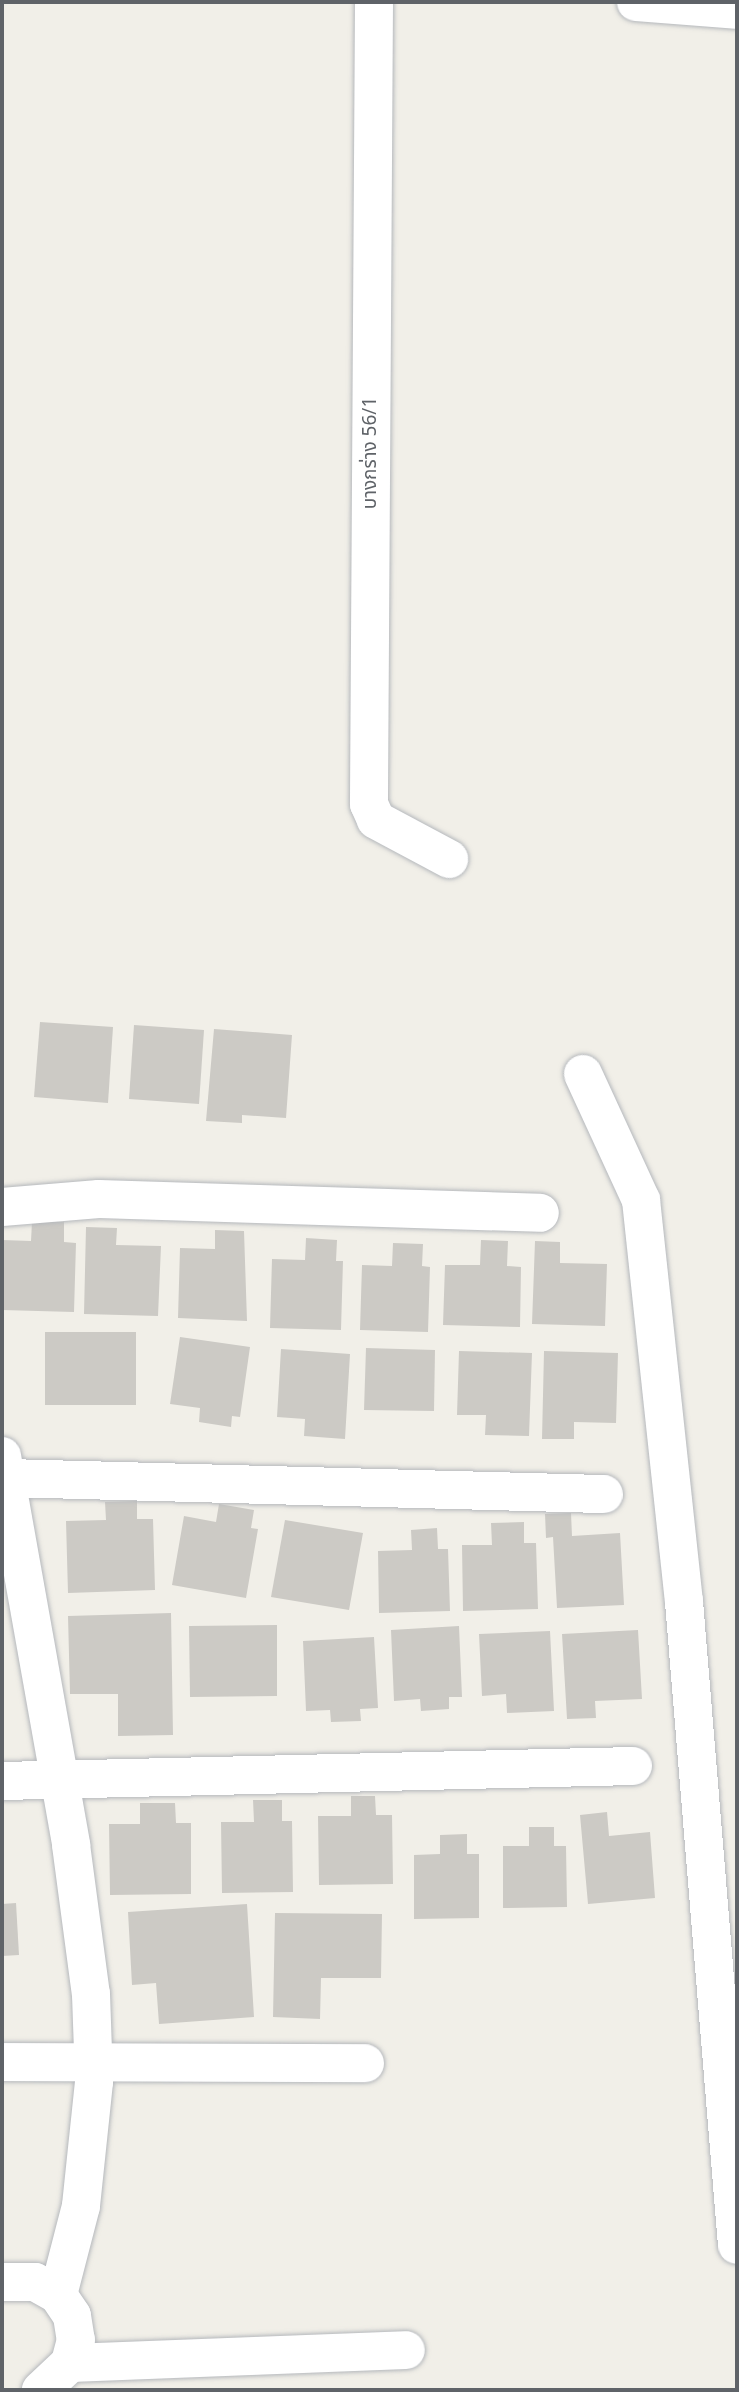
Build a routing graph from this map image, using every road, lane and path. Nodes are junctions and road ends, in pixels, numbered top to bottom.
1 (373, 2) edge
2 (636, 2) edge
3 (699, 4) edge
4 (737, 10) edge
5 (449, 859) dead end
6 (583, 1074) dead end
7 (2, 1207) edge
8 (540, 1213) dead end
9 (5, 1485) edge
10 (604, 1494) dead end
11 (633, 1766) dead end
12 (60, 1780) junction
13 (2, 1781) edge
14 (93, 2059) junction
15 (2, 2062) edge
16 (365, 2063) dead end
17 (737, 2245) edge
18 (2, 2281) edge
19 (58, 2295) junction
20 (406, 2350) dead end
21 (70, 2363) junction
22 (41, 2390) edge

1 - 5 street, บางกร่าง 56/1
2 - 3 street
3 - 4 street
6 - 17 street
7 - 8 street
9 - 10 street
9 - 12 street
11 - 12 street
12 - 13 street
12 - 14 street
14 - 15 street
14 - 16 street
14 - 19 street
18 - 19 street
19 - 21 street
20 - 21 street
21 - 22 street

